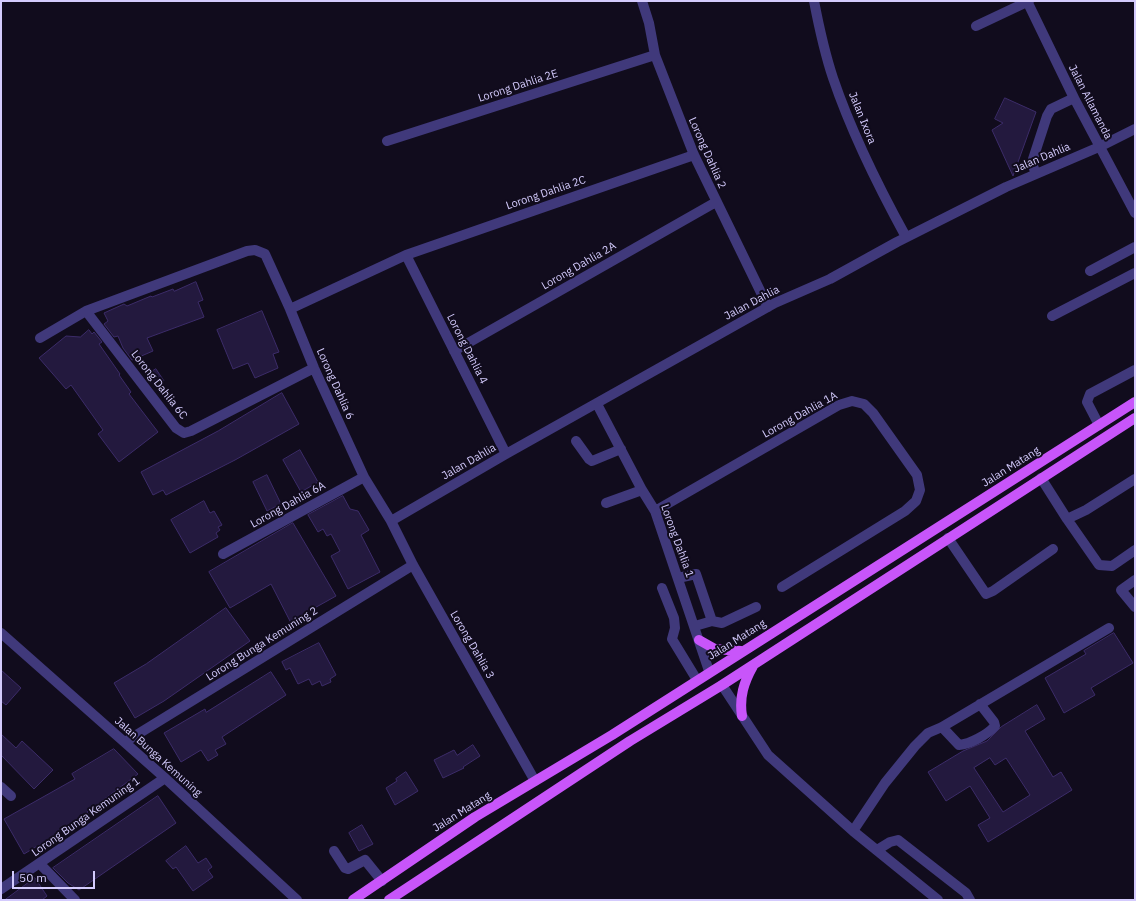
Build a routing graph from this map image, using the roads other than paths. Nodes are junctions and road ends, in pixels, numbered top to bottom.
1 (642, 1) edge
2 (814, 1) edge
3 (1028, 1) edge
4 (976, 26) dead end
5 (655, 55) junction
6 (1074, 98) junction
7 (1135, 129) edge
8 (387, 140) dead end
9 (1099, 147) junction
10 (694, 155) junction
11 (1036, 174) junction
12 (716, 202) junction
13 (1135, 213) edge
14 (906, 237) junction
15 (1135, 247) edge
16 (406, 255) junction
17 (1090, 271) dead end
18 (1135, 273) edge
19 (768, 307) junction
20 (290, 309) junction
21 (86, 311) junction
22 (1052, 316) dead end
23 (40, 338) dead end
24 (454, 351) junction
25 (314, 368) junction
26 (1135, 370) edge
27 (1135, 402) edge
28 (597, 404) junction
29 (1135, 418) edge
30 (1099, 425) junction
31 (576, 441) dead end
32 (621, 449) junction
33 (506, 454) junction
34 (364, 477) junction
35 (1041, 478) junction
36 (1135, 479) edge
37 (642, 490) junction
38 (606, 503) dead end
39 (655, 511) junction
40 (1067, 519) junction
41 (391, 521) junction
42 (948, 538) junction
43 (1054, 549) dead end
44 (1135, 550) edge
45 (223, 554) dead end
46 (412, 565) junction
47 (678, 578) junction
48 (1135, 580) edge
49 (782, 587) dead end
50 (662, 588) dead end
51 (756, 607) dead end
52 (1135, 607) edge
53 (712, 621) junction
54 (695, 626) junction
55 (1109, 628) dead end
56 (1, 633) edge
57 (699, 640) junction
58 (742, 652) junction
59 (754, 664) junction
60 (709, 671) junction
61 (697, 680) junction
62 (722, 685) junction
63 (685, 688) junction
64 (980, 704) junction
65 (742, 716) junction
66 (942, 727) junction
67 (125, 742) junction
68 (165, 778) junction
69 (535, 781) junction
70 (1, 787) edge
71 (11, 796) dead end
72 (853, 831) junction
73 (877, 850) junction
74 (334, 851) dead end
75 (40, 864) junction
76 (382, 881) junction
77 (1, 889) edge
78 (75, 900) edge
79 (297, 900) edge
80 (353, 900) edge
81 (389, 900) edge
82 (938, 900) edge
83 (970, 900) edge

1 - 5 street, Lorong Dahlia 2
2 - 14 street, Jalan Ixora
3 - 4 street
3 - 6 street, Jalan Allamanda
5 - 8 street, Lorong Dahlia 2E
5 - 10 street, Lorong Dahlia 2
6 - 9 street, Jalan Allamanda
6 - 11 street
7 - 9 street, Jalan Dahlia
9 - 11 street, Jalan Dahlia
9 - 13 street, Jalan Allamanda
10 - 12 street, Lorong Dahlia 2
10 - 16 street, Lorong Dahlia 2C
11 - 14 street, Jalan Dahlia
12 - 19 street, Lorong Dahlia 2
12 - 24 street, Lorong Dahlia 2A
14 - 19 street, Jalan Dahlia
15 - 17 street
16 - 20 street, Lorong Dahlia 2C
16 - 24 street, Lorong Dahlia 4
18 - 22 street
19 - 28 street, Jalan Dahlia
20 - 21 street, Lorong Dahlia 6
20 - 25 street, Lorong Dahlia 6
21 - 23 street
21 - 25 street, Lorong Dahlia 6C
24 - 33 street, Lorong Dahlia 4
25 - 34 street, Lorong Dahlia 6
26 - 30 street
27 - 30 main road, Jalan Matang
28 - 32 street, Lorong Dahlia 1
28 - 33 street, Jalan Dahlia
29 - 35 main road
30 - 58 main road, Jalan Matang
31 - 32 street
32 - 37 street, Lorong Dahlia 1
33 - 41 street, Jalan Dahlia
34 - 41 street, Lorong Dahlia 6
34 - 45 street, Lorong Dahlia 6A
35 - 40 street
35 - 42 main road
36 - 40 street
37 - 38 street
37 - 39 street, Lorong Dahlia 1
39 - 47 street, Lorong Dahlia 1
39 - 49 street, Lorong Dahlia 1A
40 - 44 street
41 - 46 street, Lorong Dahlia 3
42 - 43 street
42 - 59 main road
46 - 67 street, Lorong Bunga Kemuning 2
46 - 69 street, Lorong Dahlia 3
47 - 53 street
47 - 54 street, Lorong Dahlia 1
48 - 52 street
50 - 61 street
51 - 53 street
53 - 54 street
54 - 57 street, Lorong Dahlia 1
55 - 64 street
56 - 67 street, Jalan Bunga Kemuning
57 - 58 main road
57 - 60 street, Lorong Dahlia 1
58 - 60 main road, Jalan Matang
59 - 62 main road
59 - 65 main road
60 - 61 main road, Jalan Matang
61 - 63 main road, Jalan Matang
62 - 63 main road
62 - 65 street
62 - 81 main road
63 - 69 main road, Jalan Matang
64 - 66 street
64 - 66 street
65 - 72 street
66 - 72 street
67 - 68 street, Jalan Bunga Kemuning
68 - 75 street, Lorong Bunga Kemuning 1
68 - 79 street, Jalan Bunga Kemuning
69 - 76 main road, Jalan Matang
70 - 71 street
72 - 73 street
73 - 82 street
73 - 83 street
74 - 76 street
75 - 77 street, Lorong Bunga Kemuning 1
75 - 78 street
76 - 80 main road, Jalan Matang

